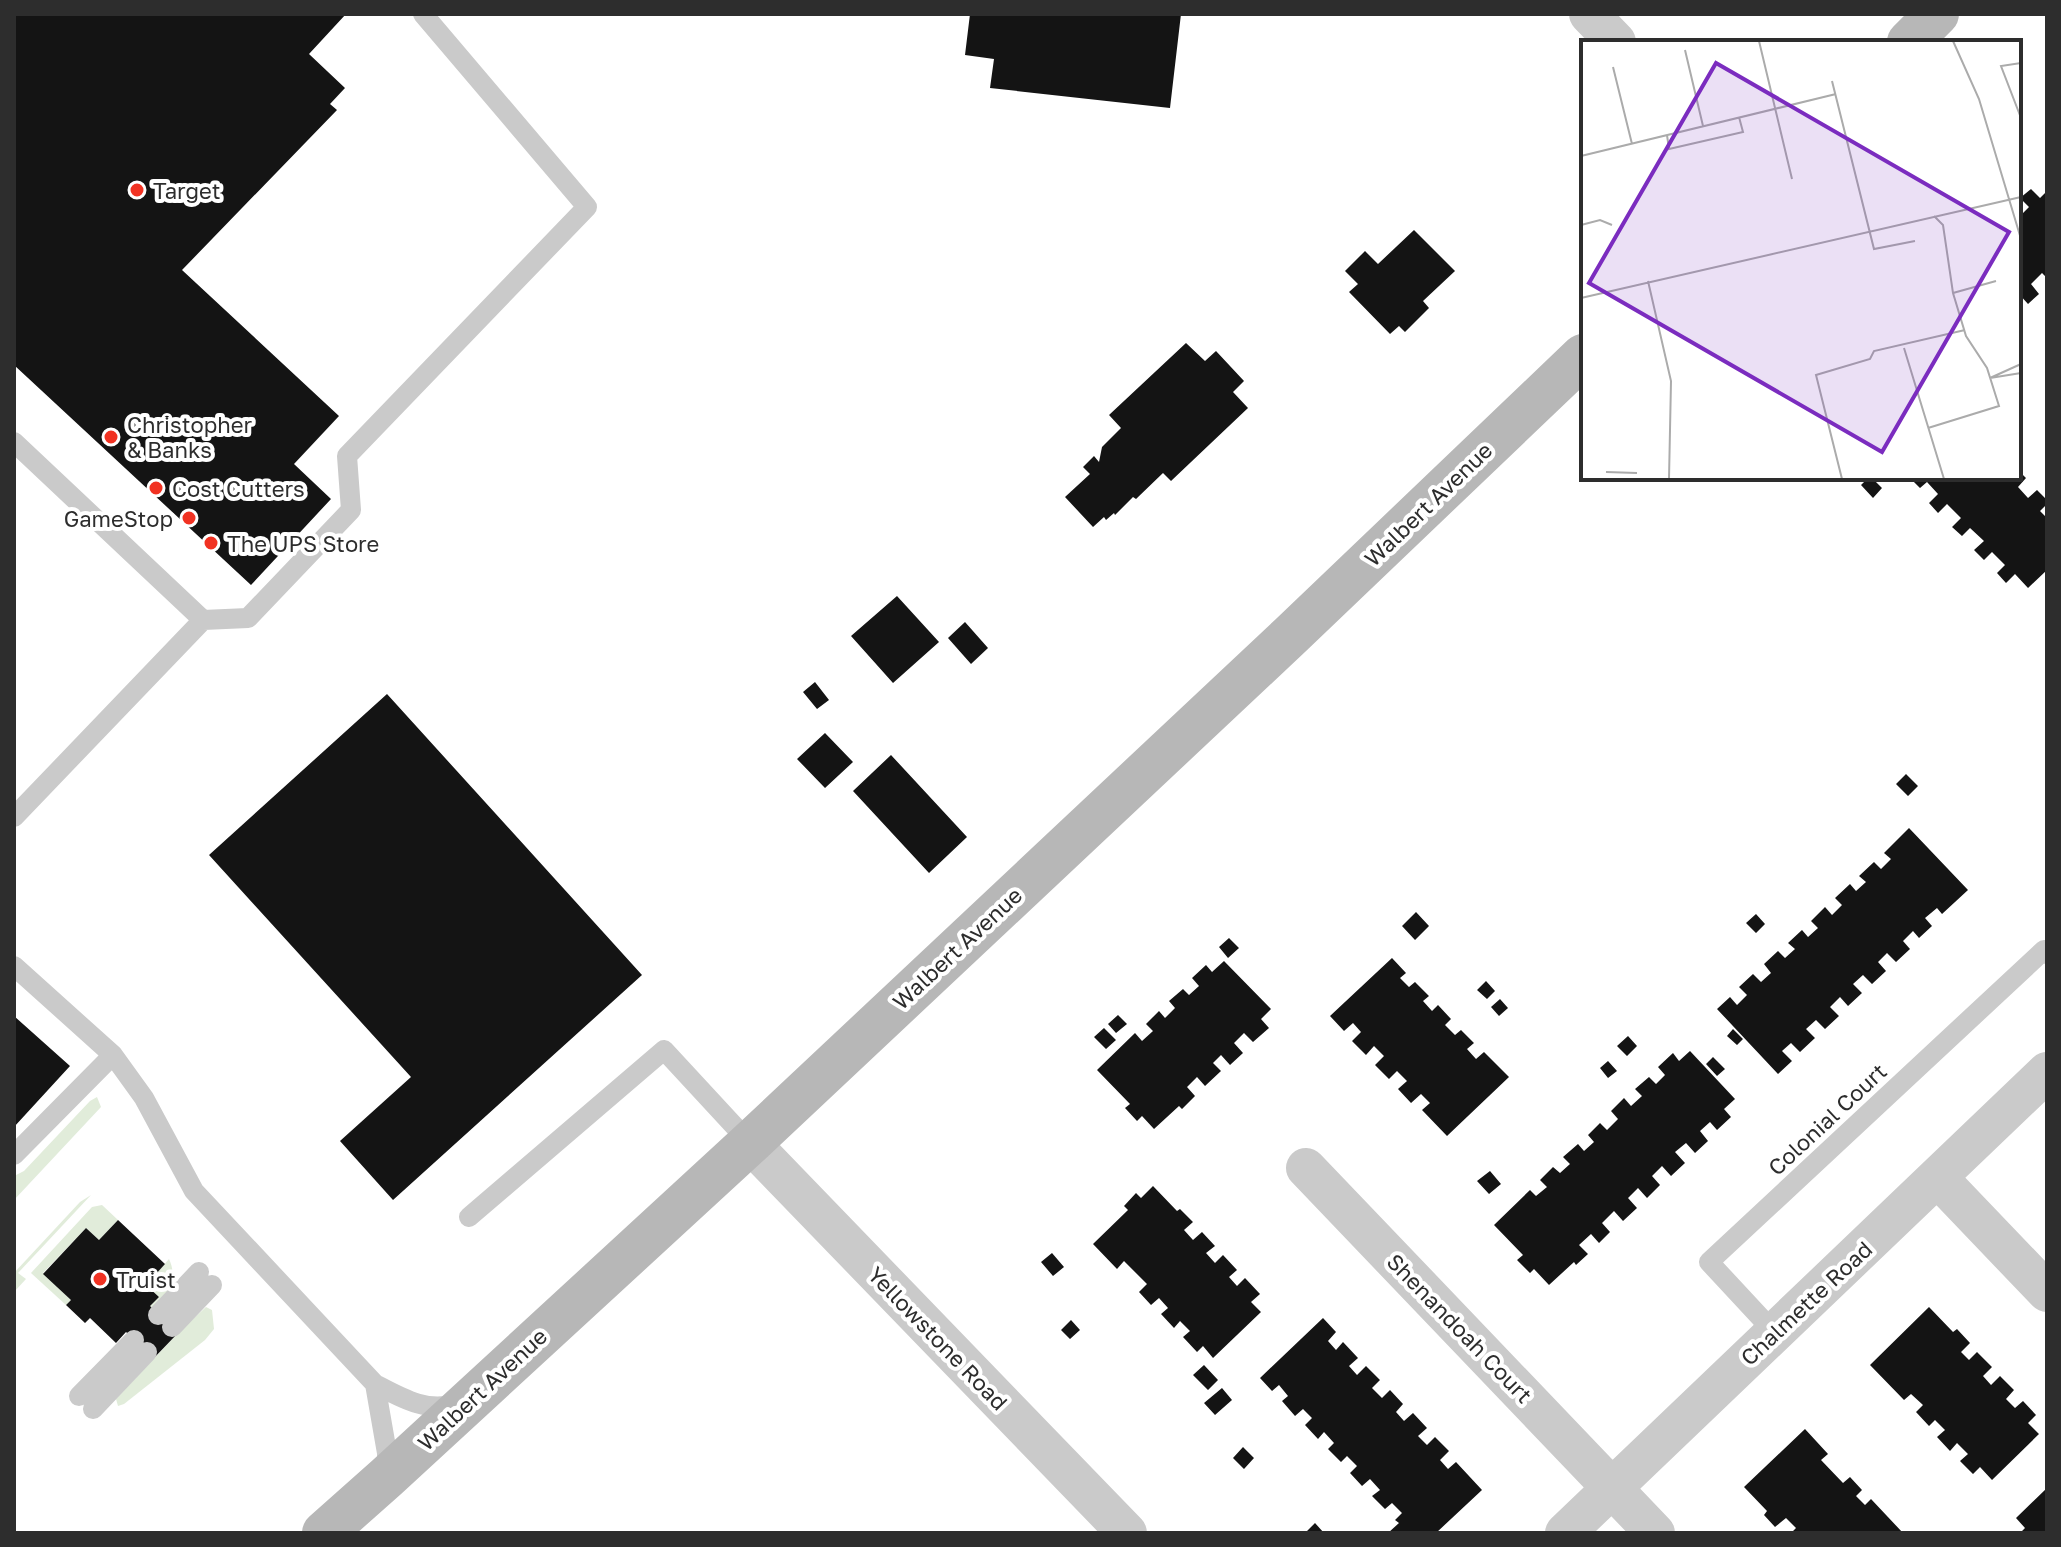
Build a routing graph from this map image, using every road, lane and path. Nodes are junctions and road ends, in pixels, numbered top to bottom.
1 (423, 14) edge
2 (1589, 14) edge
3 (1937, 14) edge
4 (1614, 40) edge
5 (1911, 40) edge
6 (1581, 358) edge
7 (14, 442) edge
8 (203, 620) junction
9 (14, 817) edge
10 (2047, 954) edge
11 (14, 966) edge
12 (113, 1055) junction
13 (2047, 1072) edge
14 (750, 1143) junction
15 (14, 1155) edge
16 (1306, 1168) dead end
17 (1938, 1178) junction
18 (469, 1217) dead end
19 (206, 1278) dead end
20 (2047, 1292) edge
21 (165, 1321) dead end
22 (1774, 1332) junction
23 (141, 1346) dead end
24 (375, 1384) junction
25 (474, 1397) junction
26 (86, 1403) dead end
27 (387, 1477) junction
28 (1613, 1488) junction
29 (324, 1533) edge
30 (1127, 1533) edge
31 (1565, 1533) edge
32 (1655, 1533) edge

1 - 8 lane
2 - 4 street
3 - 5 main road
6 - 14 main road, Walbert Avenue
7 - 8 lane
8 - 9 lane
10 - 22 lane, Colonial Court
11 - 12 lane
12 - 15 lane
12 - 24 lane
13 - 17 street, Chalmette Road
14 - 18 lane
14 - 25 main road, Walbert Avenue
14 - 30 street, Yellowstone Road
16 - 28 street, Shenandoah Court
17 - 20 street
17 - 22 street, Chalmette Road
19 - 21 lane
22 - 28 street, Chalmette Road
23 - 26 lane
24 - 25 lane
24 - 27 lane
25 - 27 main road, Walbert Avenue
27 - 29 main road, Walbert Avenue
28 - 31 street, Chalmette Road
28 - 32 street, Shenandoah Court

